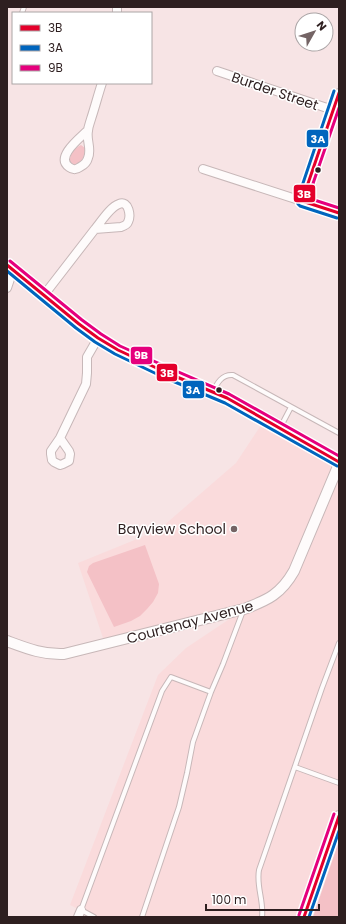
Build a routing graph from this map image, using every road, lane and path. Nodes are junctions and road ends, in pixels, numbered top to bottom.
1 (217, 71) dead end
2 (102, 84) edge
3 (339, 93) edge
4 (333, 110) junction
5 (88, 131) dead end
6 (203, 169) dead end
7 (302, 201) junction
8 (339, 213) edge
9 (95, 229) dead end
10 (10, 267) edge
11 (7, 288) edge
12 (44, 295) junction
13 (98, 338) junction
14 (213, 392) junction
15 (292, 407) junction
16 (280, 428) junction
17 (339, 433) edge
18 (60, 438) dead end
19 (339, 463) edge
20 (244, 609) junction
21 (7, 641) edge
22 (339, 643) edge
23 (211, 692) junction
24 (294, 768) junction
25 (339, 783) edge
26 (339, 816) edge
27 (80, 913) edge
28 (94, 917) edge
29 (142, 917) edge
30 (262, 917) edge
31 (304, 917) edge

1 - 4 street, Burder Street
2 - 5 street
3 - 4 street
4 - 7 street
6 - 7 street
7 - 8 street
9 - 12 street
10 - 11 street
10 - 12 main road
12 - 13 main road
13 - 14 main road
13 - 18 street
14 - 15 lane
14 - 16 main road
15 - 16 lane
15 - 17 lane
16 - 19 main road
19 - 20 street, Courtenay Avenue
20 - 21 street, Courtenay Avenue
20 - 23 lane
22 - 24 lane
23 - 27 lane
23 - 29 lane
24 - 25 lane
24 - 30 lane
26 - 31 street
27 - 28 lane

